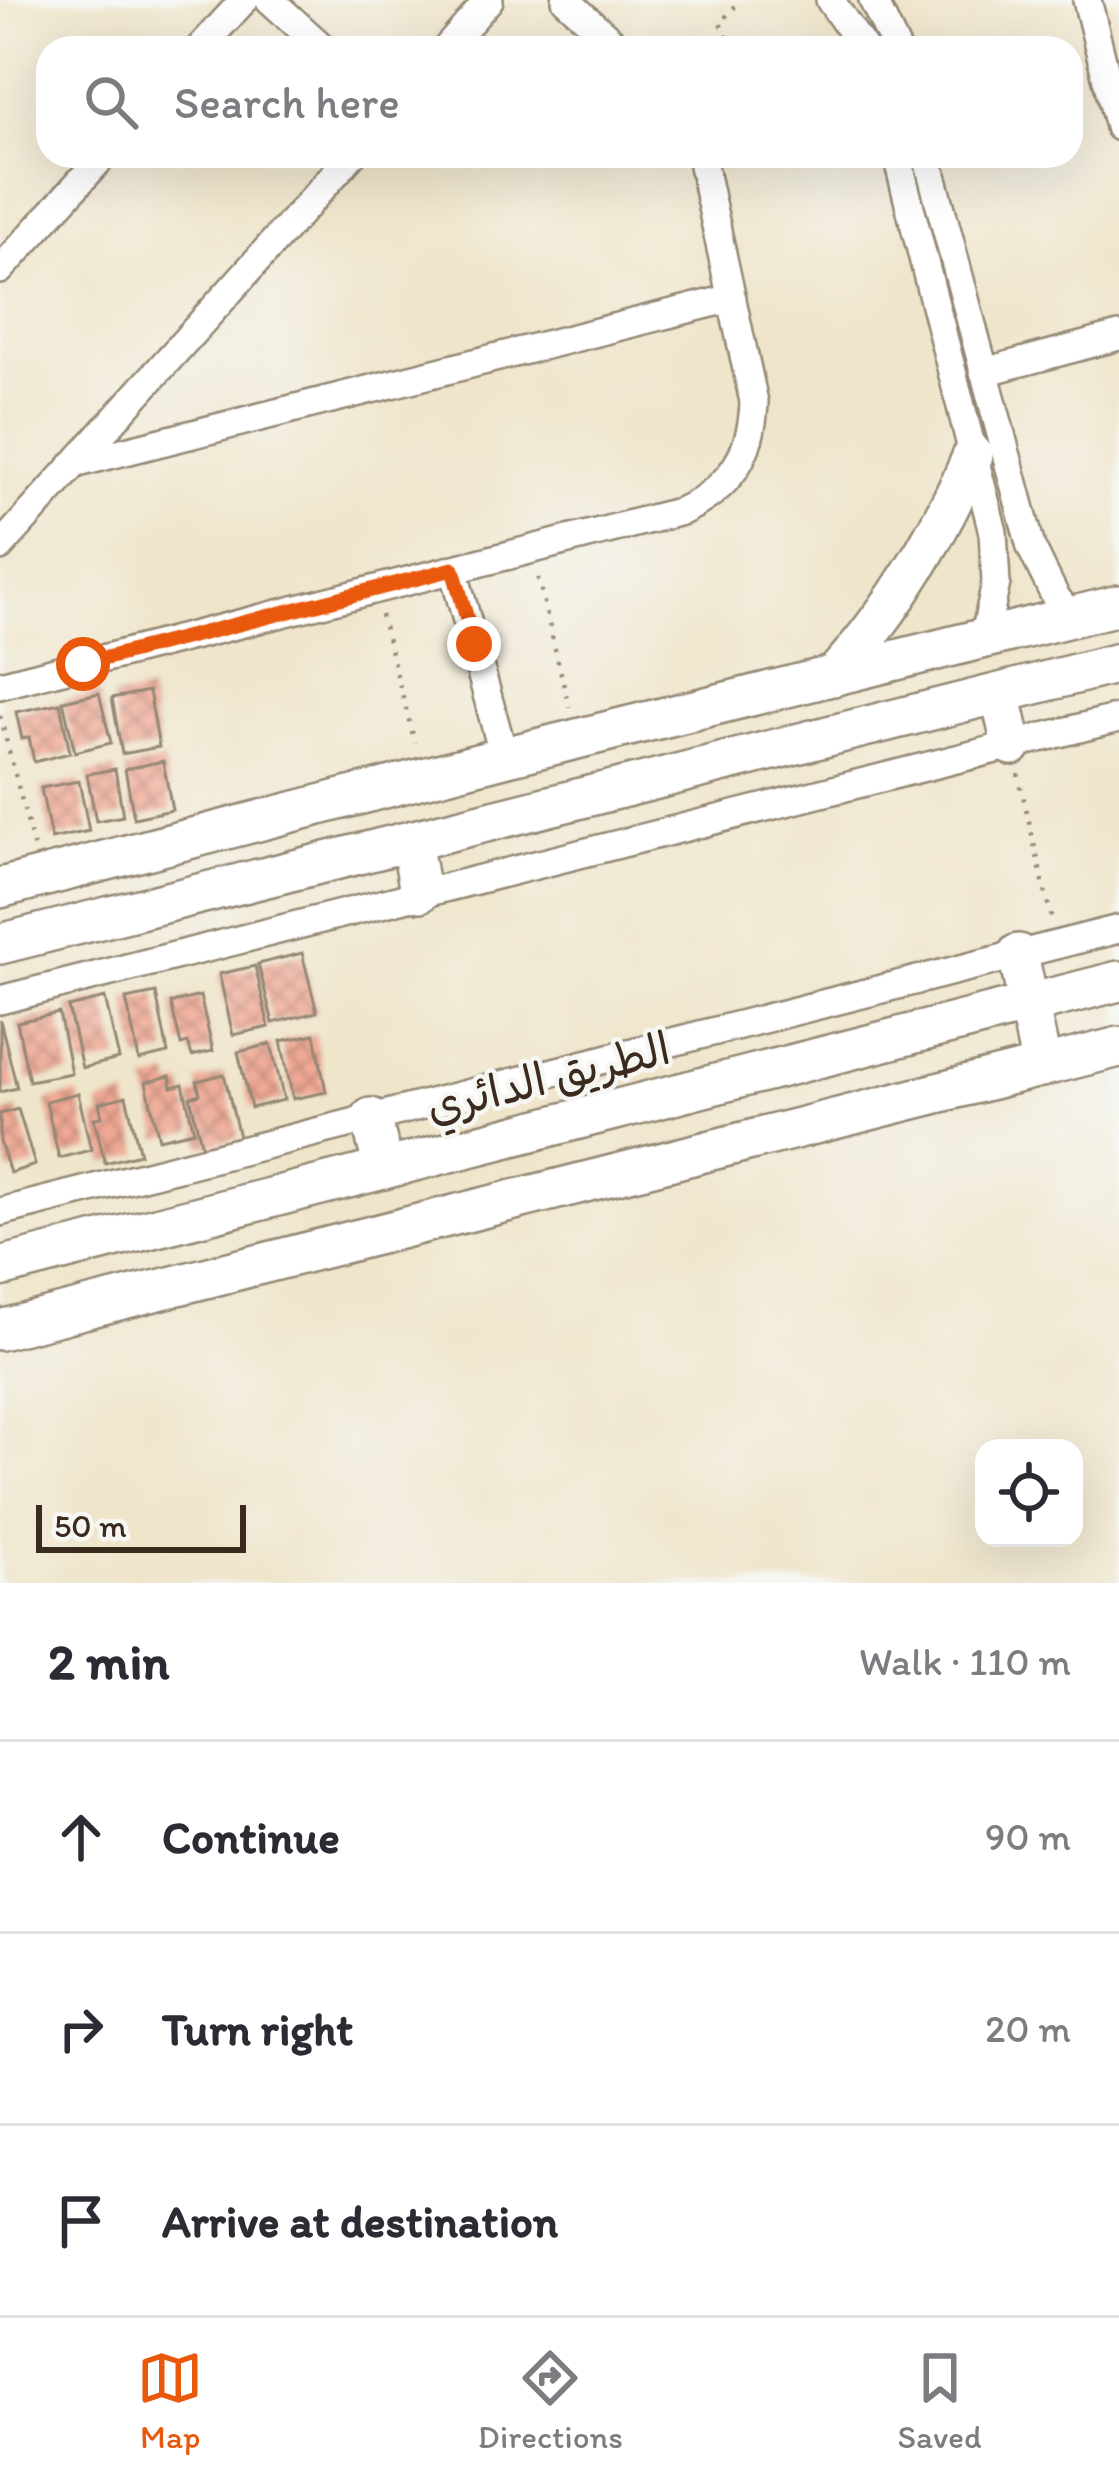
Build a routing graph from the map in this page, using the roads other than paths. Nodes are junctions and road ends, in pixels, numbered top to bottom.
1 (244, 0) edge
2 (270, 0) edge
3 (490, 0) edge
4 (566, 0) edge
5 (830, 0) edge
6 (873, 0) edge
7 (1087, 0) edge
8 (211, 36) edge
9 (310, 36) edge
10 (458, 36) edge
11 (606, 36) edge
12 (855, 36) edge
13 (890, 36) edge
14 (1119, 128) edge
15 (92, 168) edge
16 (339, 168) edge
17 (704, 168) edge
18 (900, 168) edge
19 (930, 168) edge
20 (0, 270) edge
21 (732, 298) junction
22 (1119, 336) edge
23 (984, 372) junction
24 (973, 455) junction
25 (74, 464) junction
26 (0, 547) edge
27 (453, 569) junction
28 (1119, 605) edge
29 (1072, 618) junction
30 (984, 639) junction
31 (1119, 663) edge
32 (834, 676) junction
33 (0, 685) edge
34 (1000, 693) junction
35 (1119, 718) edge
36 (1012, 745) junction
37 (504, 757) junction
38 (411, 841) junction
39 (16, 884) edge
40 (420, 892) junction
41 (1119, 928) edge
42 (8, 943) edge
43 (1018, 954) junction
44 (1119, 981) edge
45 (0, 1000) edge
46 (1029, 1004) junction
47 (1119, 1047) edge
48 (1042, 1066) junction
49 (371, 1118) junction
50 (384, 1168) junction
51 (0, 1212) edge
52 (0, 1267) edge
53 (0, 1330) edge

1 - 8 street
2 - 9 street
3 - 10 street
4 - 11 street
5 - 12 street
6 - 13 street
7 - 14 street
15 - 20 street
16 - 25 street
17 - 21 street
18 - 24 street
19 - 23 street
21 - 25 street
21 - 27 street
22 - 23 street
23 - 29 street
24 - 30 street
24 - 32 street
25 - 26 street
27 - 33 street
27 - 37 street
28 - 29 street
29 - 30 street
30 - 32 street
31 - 34 street
32 - 37 street
34 - 36 street
34 - 38 street
35 - 36 street
36 - 40 street
37 - 39 street
38 - 40 street
38 - 42 street
39 - 42 street
40 - 45 street
41 - 43 street
43 - 46 street
43 - 49 street
44 - 46 street, الطريق الدائري
46 - 48 street
46 - 50 street, الطريق الدائري
47 - 48 street
48 - 53 street
49 - 50 street
49 - 51 street
50 - 52 street, الطريق الدائري

